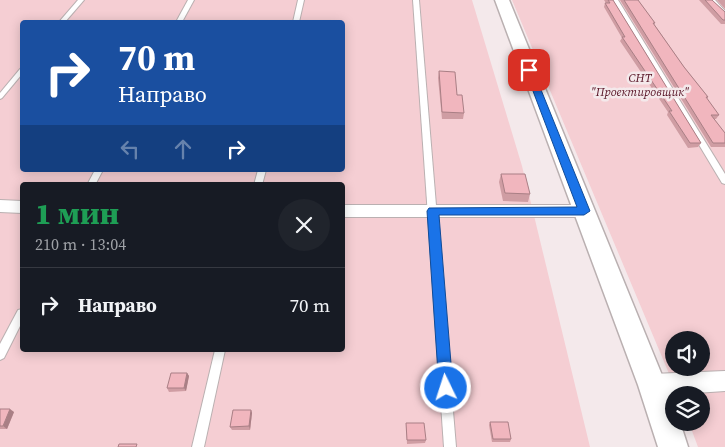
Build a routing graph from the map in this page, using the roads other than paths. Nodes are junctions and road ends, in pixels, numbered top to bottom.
1 (81, 0) edge
2 (191, 0) edge
3 (302, 0) edge
4 (416, 0) edge
5 (502, 0) edge
6 (616, 0) edge
7 (712, 0) edge
8 (725, 14) edge
9 (64, 20) edge
10 (179, 20) edge
11 (297, 20) edge
12 (20, 72) edge
13 (0, 97) edge
14 (725, 181) edge
15 (0, 206) edge
16 (20, 207) edge
17 (345, 211) edge
18 (433, 211) junction
19 (584, 211) junction
20 (20, 317) edge
21 (220, 352) edge
22 (0, 355) edge
23 (725, 381) edge
24 (652, 385) junction
25 (198, 447) edge
26 (450, 447) edge
27 (673, 447) edge

1 - 9 lane
2 - 10 lane
3 - 11 lane
4 - 18 lane
5 - 19 street
6 - 14 lane
7 - 8 lane
12 - 13 lane
15 - 16 street
17 - 18 street
18 - 19 street
18 - 26 lane
19 - 24 street
20 - 22 lane
21 - 25 lane
23 - 24 street
24 - 27 street

